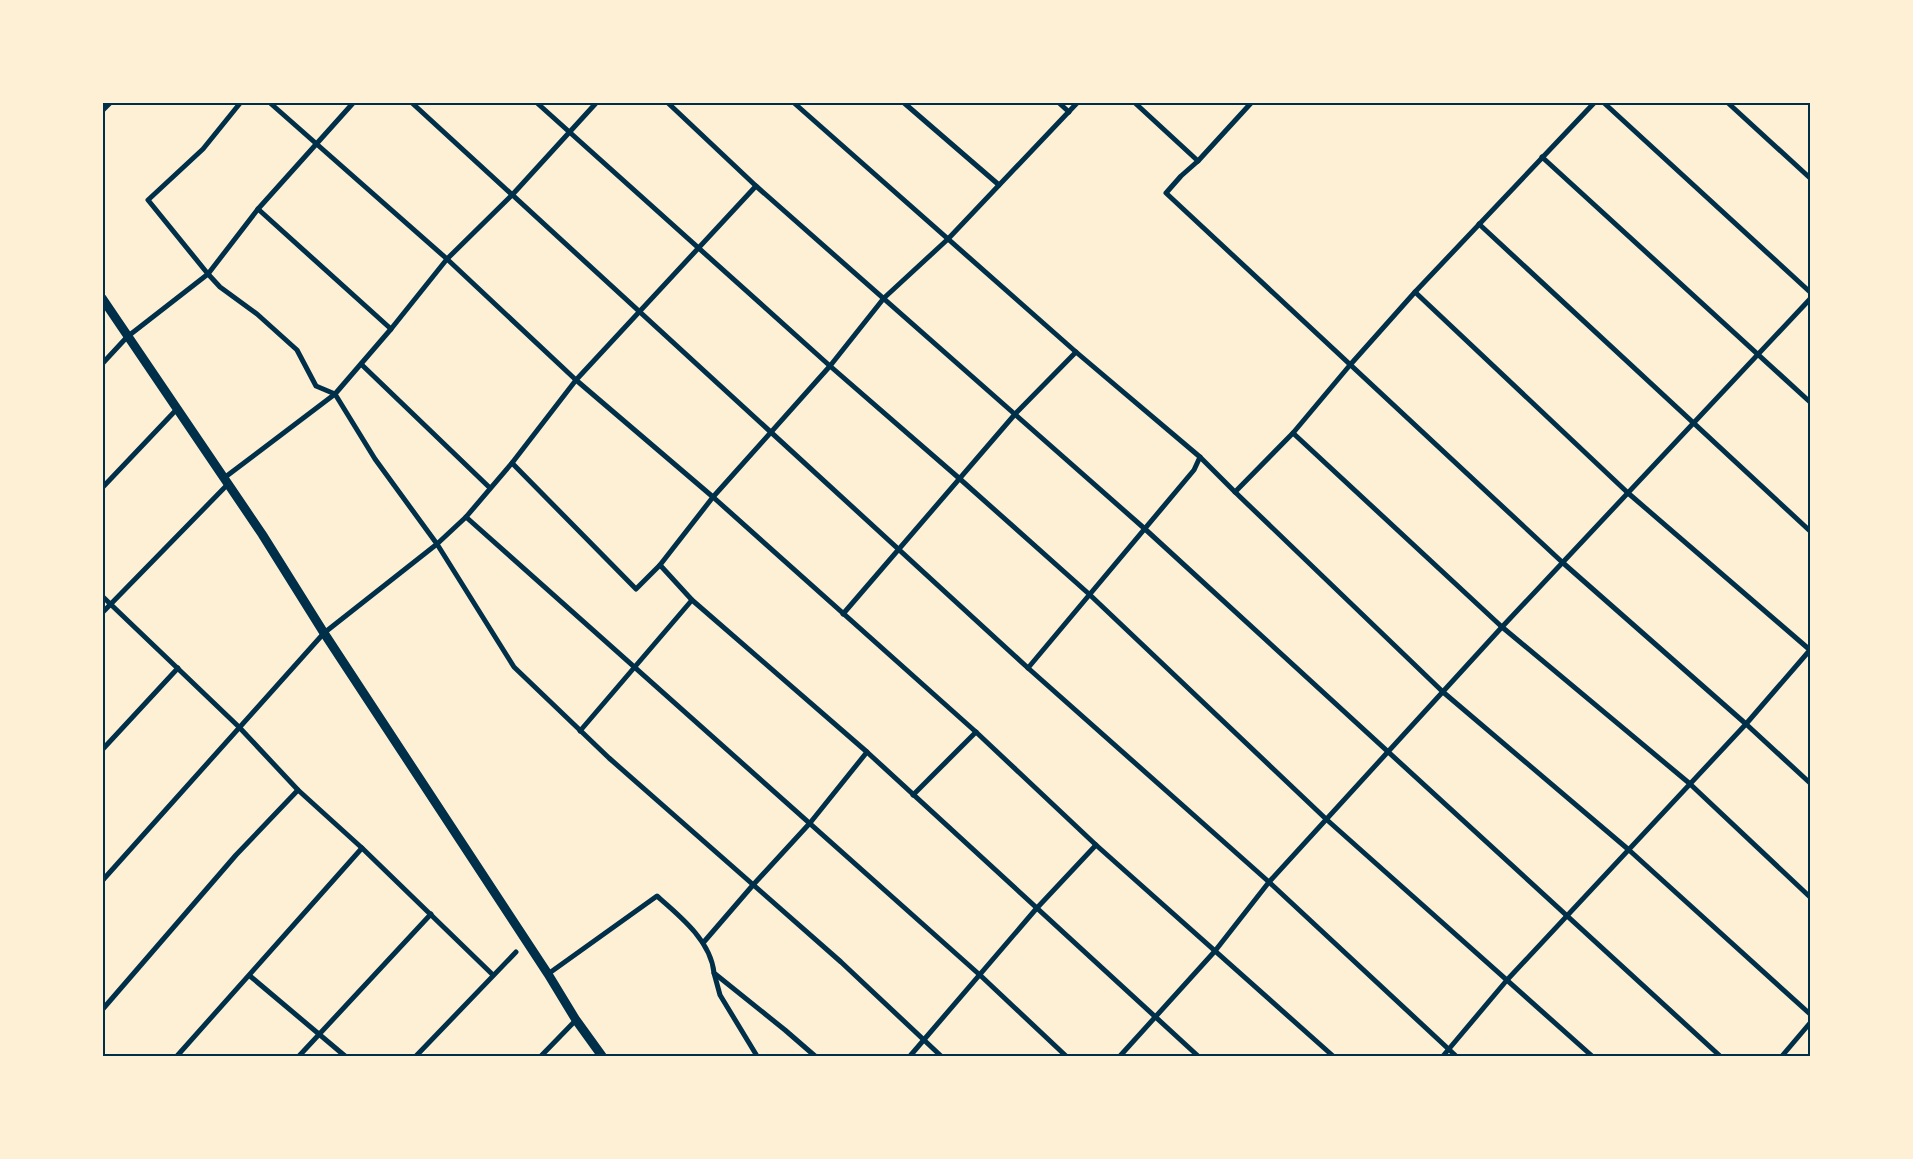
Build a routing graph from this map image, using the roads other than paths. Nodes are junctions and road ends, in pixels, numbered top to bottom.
1 (111, 102) edge
2 (241, 102) edge
3 (269, 102) edge
4 (354, 102) edge
5 (411, 102) edge
6 (536, 102) edge
7 (597, 102) edge
8 (667, 102) edge
9 (793, 102) edge
10 (903, 102) edge
11 (1058, 102) edge
12 (1078, 102) edge
13 (1134, 102) edge
14 (1252, 102) edge
15 (1595, 102) edge
16 (1603, 102) edge
17 (1727, 102) edge
18 (102, 111) edge
19 (1069, 112) junction
20 (569, 133) junction
21 (316, 144) junction
22 (1542, 157) junction
23 (1198, 161) junction
24 (1810, 178) edge
25 (756, 186) junction
26 (999, 186) junction
27 (513, 194) junction
28 (258, 210) junction
29 (1479, 224) junction
30 (948, 239) junction
31 (698, 248) junction
32 (447, 259) junction
33 (208, 274) junction
34 (1415, 292) junction
35 (1810, 292) edge
36 (102, 298) edge
37 (884, 298) junction
38 (1810, 299) edge
39 (640, 313) junction
40 (391, 329) junction
41 (127, 337) junction
42 (1076, 352) junction
43 (1757, 355) junction
44 (102, 364) edge
45 (361, 364) junction
46 (1350, 365) junction
47 (830, 366) junction
48 (576, 380) junction
49 (334, 394) junction
50 (1810, 402) edge
51 (177, 409) junction
52 (1016, 413) junction
53 (1693, 423) junction
54 (770, 431) junction
55 (1293, 433) junction
56 (1200, 456) junction
57 (512, 463) junction
58 (960, 479) junction
59 (226, 480) junction
60 (102, 488) edge
61 (490, 488) junction
62 (1235, 492) junction
63 (1628, 493) junction
64 (713, 497) junction
65 (466, 517) junction
66 (1145, 529) junction
67 (1810, 531) edge
68 (437, 544) junction
69 (900, 550) junction
70 (1562, 562) junction
71 (660, 564) junction
72 (1089, 594) junction
73 (102, 596) edge
74 (692, 600) junction
75 (111, 603) junction
76 (102, 613) edge
77 (843, 614) junction
78 (1502, 627) junction
79 (324, 633) junction
80 (1810, 650) edge
81 (178, 668) junction
82 (636, 668) junction
83 (1028, 668) junction
84 (1443, 692) junction
85 (1746, 724) junction
86 (239, 727) junction
87 (580, 731) junction
88 (976, 732) junction
89 (102, 750) edge
90 (867, 752) junction
91 (1388, 752) junction
92 (1690, 783) junction
93 (1810, 783) edge
94 (298, 790) junction
95 (914, 795) junction
96 (1326, 819) junction
97 (810, 823) junction
98 (1096, 845) junction
99 (362, 848) junction
100 (1629, 850) junction
101 (102, 881) edge
102 (1269, 882) junction
103 (753, 885) junction
104 (1810, 897) edge
105 (1036, 909) junction
106 (430, 914) junction
107 (1566, 916) junction
108 (703, 943) junction
109 (1215, 951) junction
110 (516, 952) dead end
111 (714, 973) junction
112 (548, 974) junction
113 (493, 975) junction
114 (250, 976) junction
115 (980, 976) junction
116 (1507, 980) junction
117 (102, 1010) edge
118 (1810, 1014) edge
119 (1155, 1019) junction
120 (576, 1020) junction
121 (1810, 1023) edge
122 (319, 1034) junction
123 (924, 1040) junction
124 (1449, 1050) junction
125 (177, 1056) edge
126 (299, 1056) edge
127 (346, 1056) edge
128 (416, 1056) edge
129 (541, 1056) edge
130 (602, 1056) edge
131 (757, 1056) edge
132 (815, 1056) edge
133 (910, 1056) edge
134 (941, 1056) edge
135 (1066, 1056) edge
136 (1120, 1056) edge
137 (1198, 1056) edge
138 (1333, 1056) edge
139 (1443, 1056) edge
140 (1456, 1056) edge
141 (1592, 1056) edge
142 (1720, 1056) edge
143 (1782, 1056) edge

1 - 18 street
2 - 33 street
3 - 21 street
4 - 21 street
5 - 27 street
6 - 20 street
7 - 20 street
8 - 25 street
9 - 30 street
10 - 26 street
11 - 19 street
12 - 19 street
13 - 23 street
14 - 23 street
15 - 22 street
16 - 35 street
17 - 24 street
19 - 26 street
20 - 27 street
20 - 31 street
21 - 28 street
21 - 32 street
22 - 29 street
22 - 43 street
23 - 46 street
25 - 31 street
25 - 37 street
26 - 30 street
27 - 32 street
27 - 39 street
28 - 33 street
28 - 40 street
29 - 34 street
29 - 53 street
30 - 37 street
30 - 42 street
31 - 39 street
31 - 47 street
32 - 40 street
32 - 48 street
33 - 41 street
33 - 49 street
34 - 46 street
34 - 63 street
36 - 41 street
37 - 47 street
37 - 52 street
38 - 43 street
39 - 48 street
39 - 54 street
40 - 45 street
41 - 44 street
41 - 51 street
42 - 52 street
42 - 56 street
43 - 50 street
43 - 53 street
45 - 49 street
45 - 61 street
46 - 55 street
46 - 70 street
47 - 54 street
47 - 58 street
48 - 57 street
48 - 64 street
49 - 59 street
49 - 68 street
51 - 59 street
51 - 60 street
52 - 58 street
52 - 66 street
53 - 63 street
53 - 67 street
54 - 64 street
54 - 69 street
55 - 62 street
55 - 78 street
56 - 62 street
56 - 66 street
57 - 61 street
57 - 71 street
58 - 69 street
58 - 72 street
59 - 75 street
59 - 79 street
61 - 65 street
62 - 84 street
63 - 70 street
63 - 80 street
64 - 71 street
64 - 77 street
65 - 68 street
65 - 82 street
66 - 72 street
66 - 91 street
68 - 79 street
68 - 87 street
69 - 77 street
69 - 83 street
70 - 78 street
70 - 85 street
71 - 74 street
72 - 83 street
72 - 96 street
73 - 75 street
74 - 82 street
74 - 90 street
75 - 76 street
75 - 81 street
77 - 88 street
78 - 84 street
78 - 92 street
79 - 86 street
79 - 112 street
80 - 85 street
81 - 86 street
81 - 89 street
82 - 87 street
82 - 97 street
83 - 102 street
84 - 91 street
84 - 100 street
85 - 92 street
85 - 93 street
86 - 94 street
86 - 101 street
87 - 103 street
88 - 95 street
88 - 98 street
90 - 95 street
90 - 97 street
91 - 96 street
91 - 107 street
92 - 100 street
92 - 104 street
94 - 99 street
94 - 117 street
95 - 105 street
96 - 102 street
96 - 116 street
97 - 103 street
97 - 115 street
98 - 105 street
98 - 109 street
99 - 106 street
99 - 114 street
100 - 107 street
100 - 118 street
102 - 109 street
102 - 124 street
103 - 108 street
103 - 123 street
105 - 115 street
105 - 119 street
106 - 113 street
106 - 122 street
107 - 116 street
107 - 142 street
108 - 111 street
108 - 112 street
109 - 119 street
109 - 138 street
110 - 113 street
111 - 131 street
111 - 132 street
112 - 120 street
113 - 128 street
114 - 122 street
114 - 125 street
115 - 123 street
115 - 135 street
116 - 124 street
116 - 141 street
119 - 136 street
119 - 137 street
120 - 129 street
120 - 130 street
121 - 143 street
122 - 126 street
122 - 127 street
123 - 133 street
123 - 134 street
124 - 139 street
124 - 140 street

